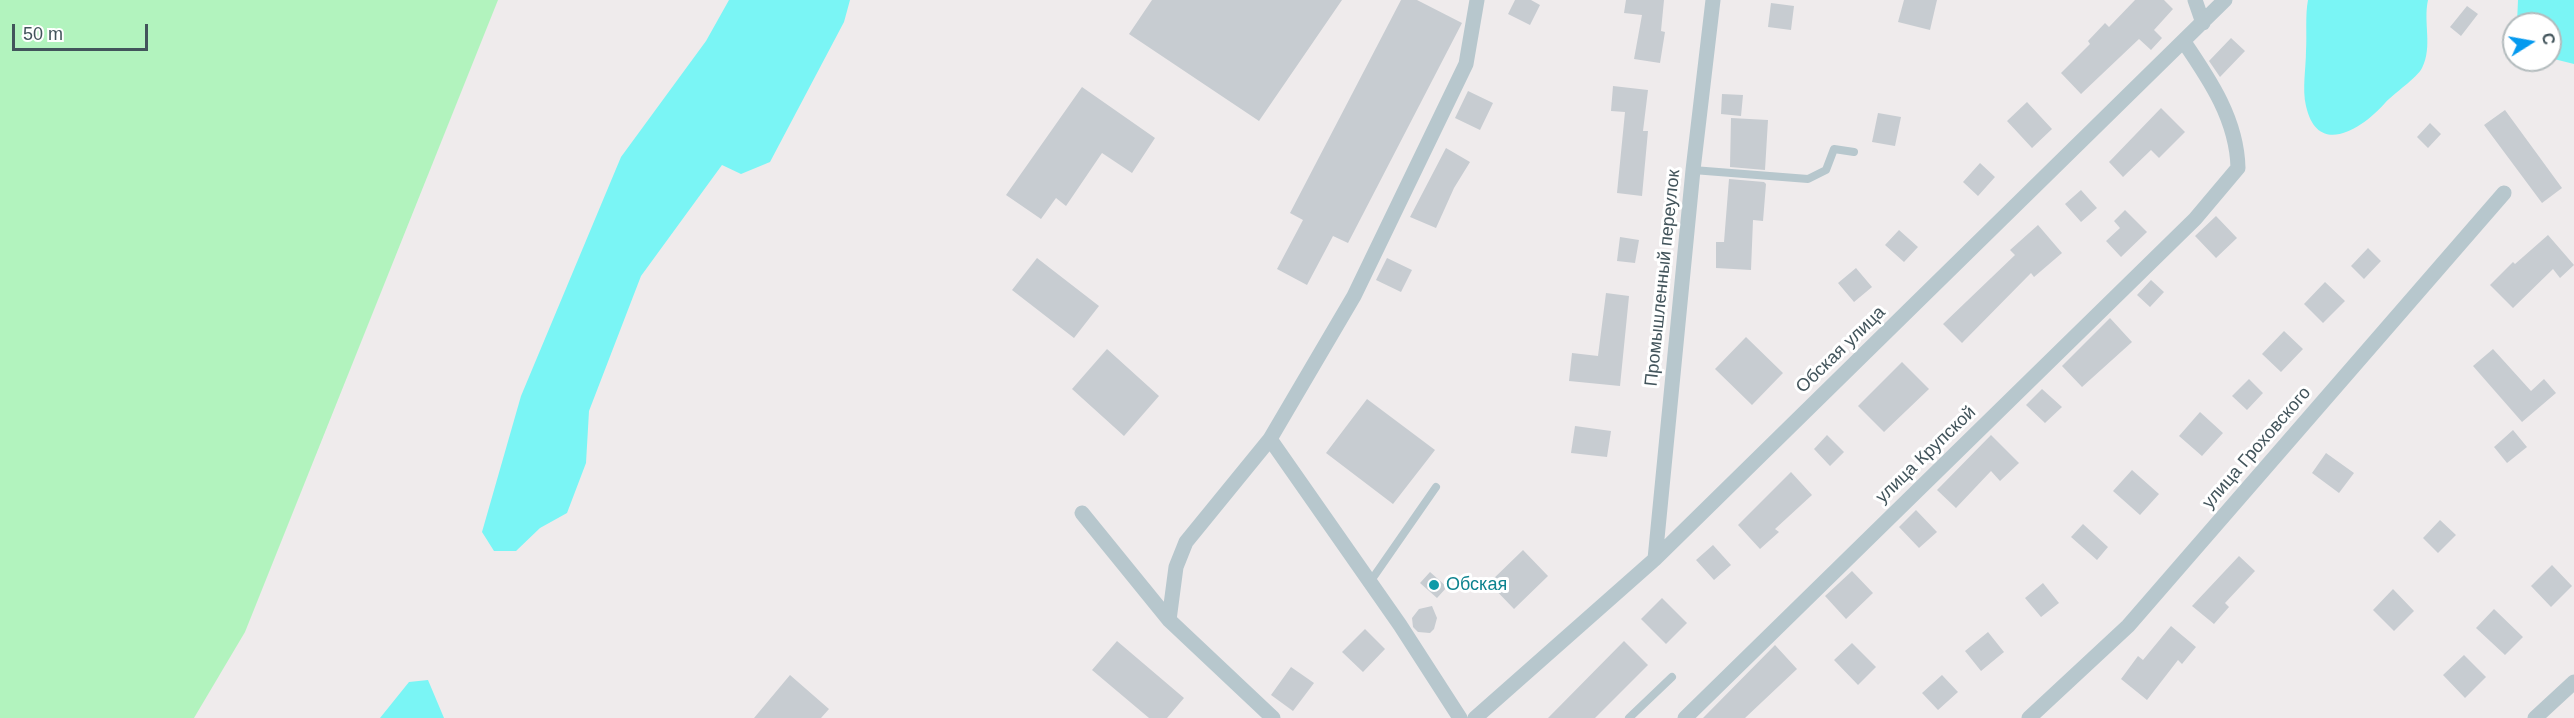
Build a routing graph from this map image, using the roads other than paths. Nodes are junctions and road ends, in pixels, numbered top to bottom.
1 (1477, 0) edge
2 (1713, 0) edge
3 (2195, 0) edge
4 (2224, 0) edge
5 (2203, 23) junction
6 (2184, 42) junction
7 (1854, 152) dead end
8 (1693, 170) junction
9 (2504, 193) dead end
10 (1270, 439) junction
11 (1436, 487) dead end
12 (1082, 513) dead end
13 (1655, 559) junction
14 (1369, 584) junction
15 (1169, 620) junction
16 (1672, 677) dead end
17 (2574, 682) edge
18 (1274, 718) edge
19 (1460, 718) edge
20 (1475, 718) edge
21 (1629, 718) edge
22 (1684, 718) edge
23 (2029, 718) edge
24 (2535, 718) edge

1 - 10 street
2 - 8 street, Промышленный переулок
3 - 5 street
4 - 5 street, Обская улица
5 - 6 street, Обская улица
6 - 13 street, Обская улица
6 - 22 street, улица Крупской
7 - 8 lane
8 - 13 street, Промышленный переулок
9 - 23 street, улица Гроховского
10 - 14 street
10 - 15 street
11 - 14 lane
12 - 15 street
13 - 20 street, Обская улица
14 - 19 street
15 - 18 street
16 - 21 lane
17 - 24 street

